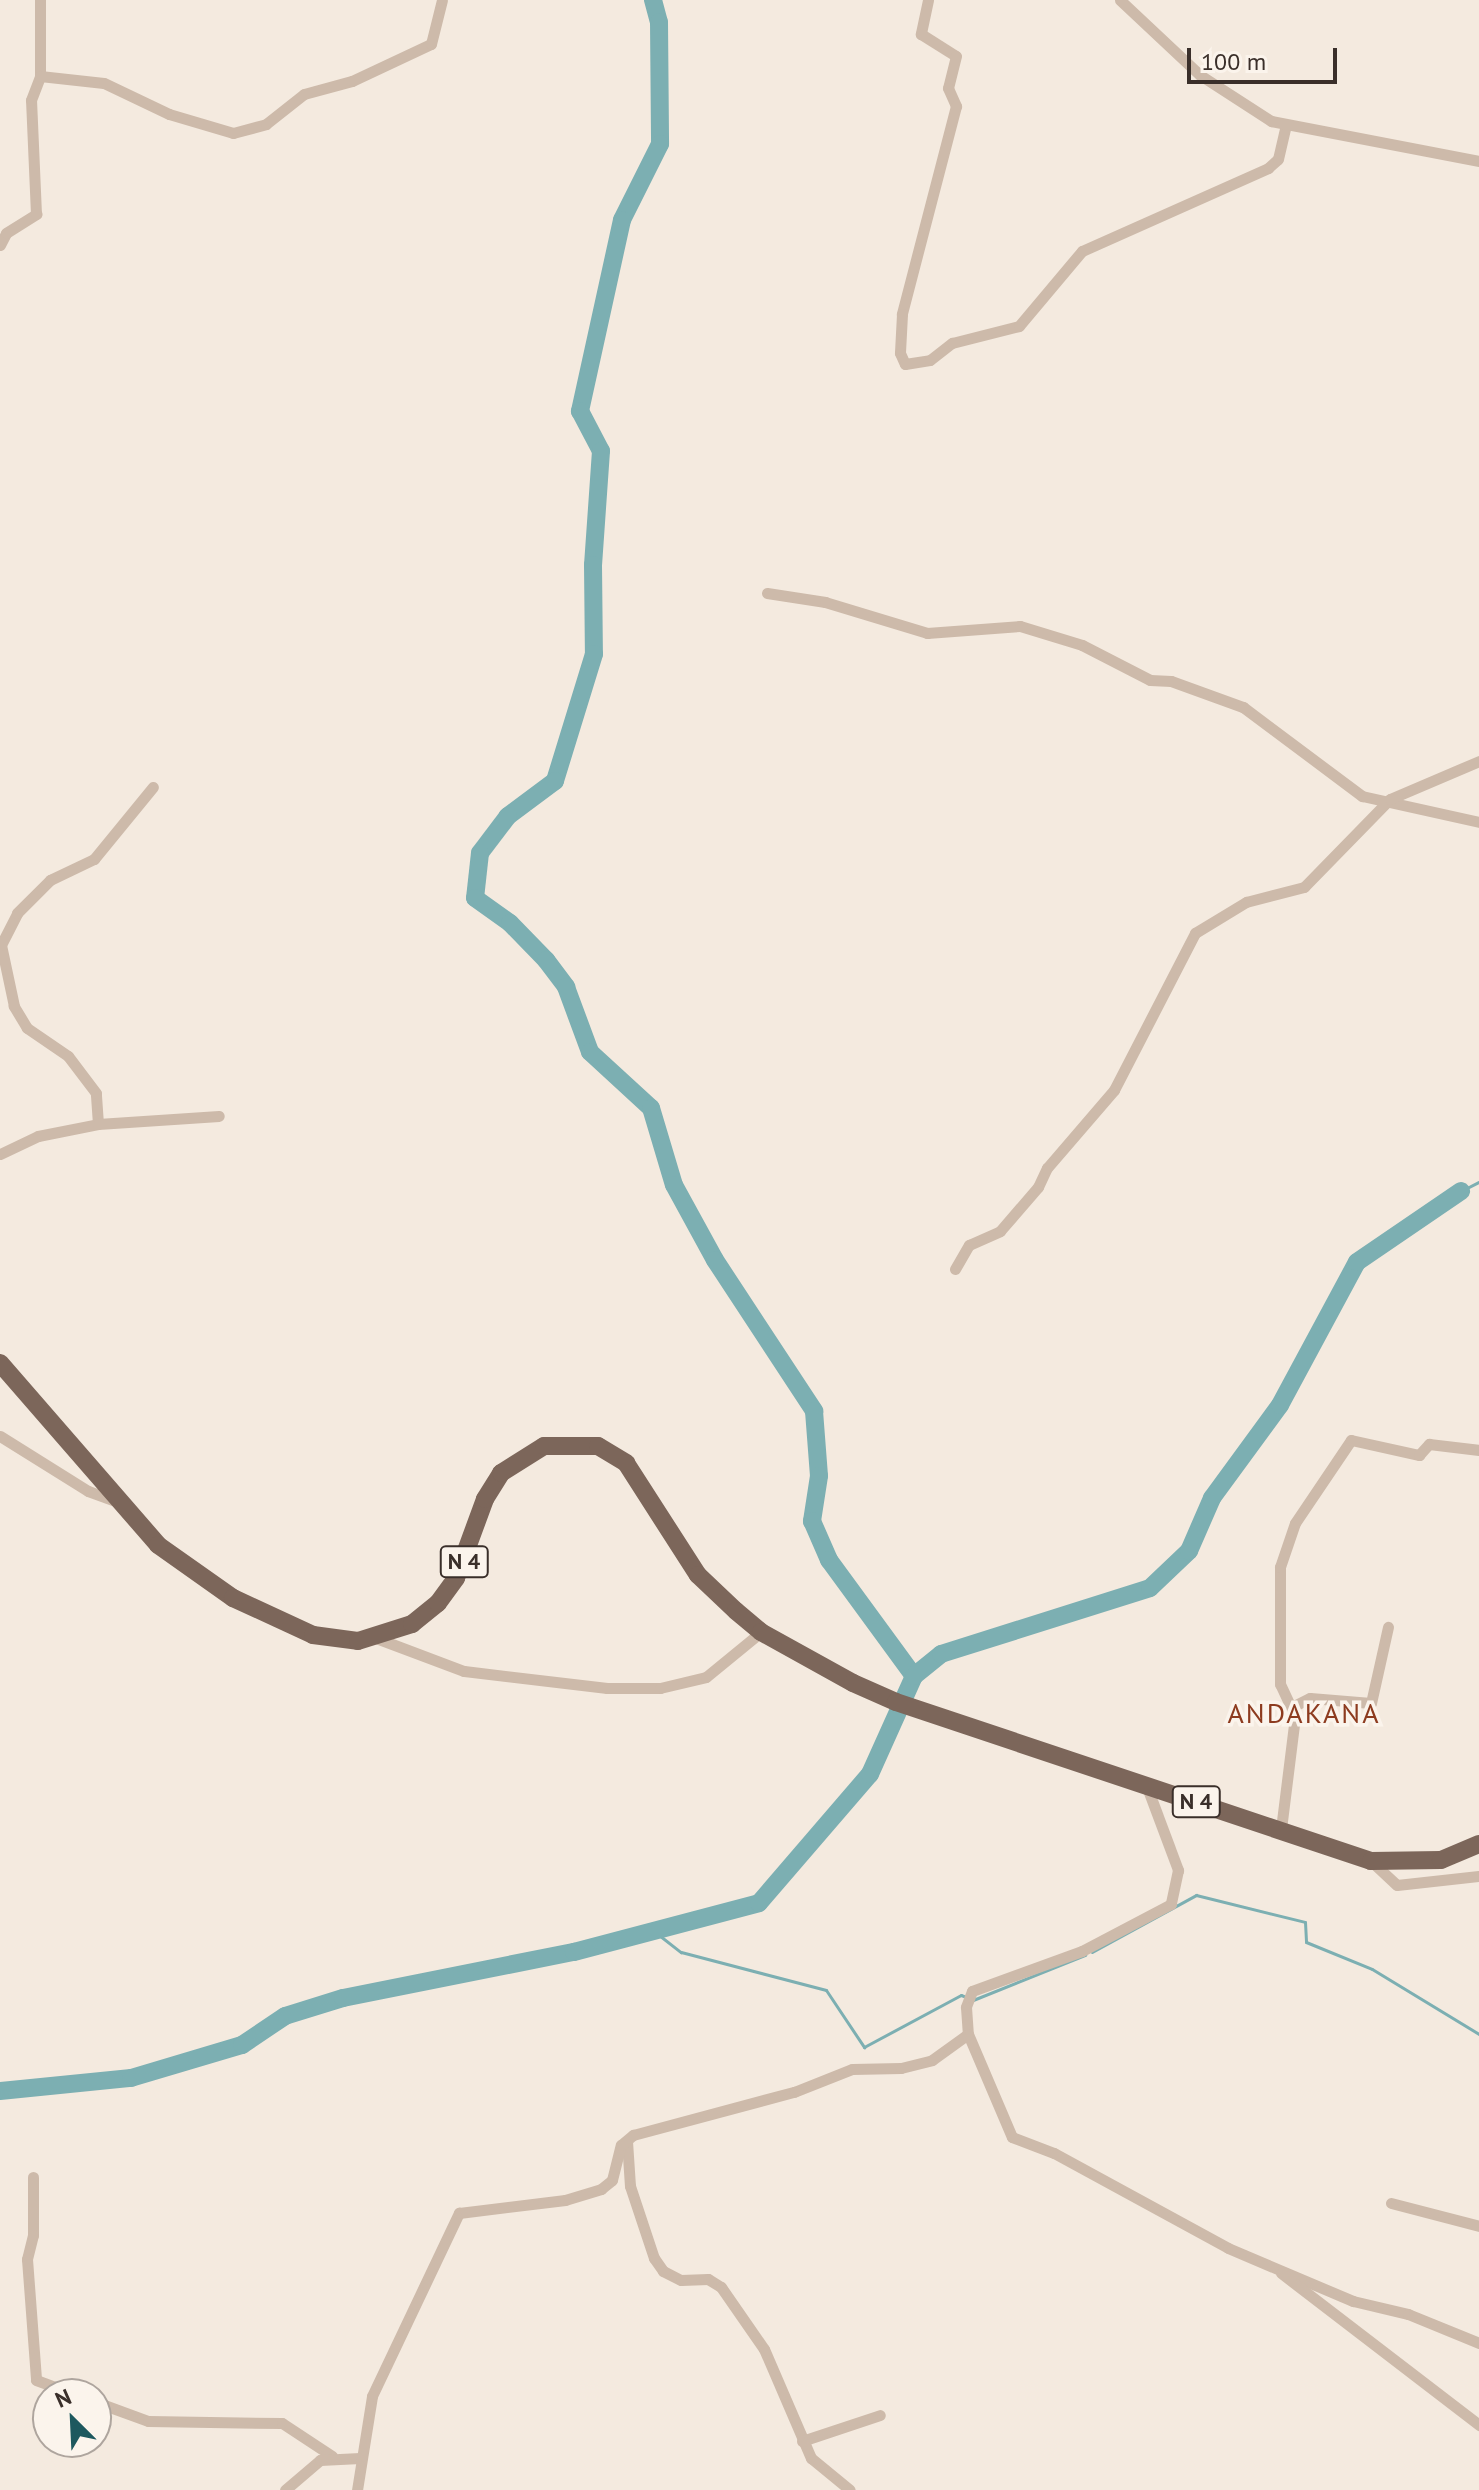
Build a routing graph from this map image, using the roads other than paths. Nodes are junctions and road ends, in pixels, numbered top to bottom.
1 (40, 0) edge
2 (442, 0) edge
3 (928, 0) edge
4 (1120, 0) edge
5 (40, 76) junction
6 (1286, 125) junction
7 (1479, 161) edge
8 (3, 228) edge
9 (0, 245) edge
10 (767, 593) dead end
11 (1479, 761) edge
12 (153, 787) dead end
13 (1390, 799) junction
14 (1479, 822) edge
15 (219, 1116) dead end
16 (98, 1124) junction
17 (0, 1154) edge
18 (955, 1269) dead end
19 (0, 1363) edge
20 (0, 1436) edge
21 (1479, 1450) edge
22 (116, 1501) junction
23 (1388, 1627) dead end
24 (761, 1632) junction
25 (376, 1638) junction
26 (1292, 1707) junction
27 (1147, 1787) junction
28 (1281, 1829) junction
29 (1479, 1844) edge
30 (1371, 1861) junction
31 (1479, 1876) edge
32 (968, 2034) junction
33 (627, 2141) junction
34 (33, 2177) dead end
35 (1391, 2203) dead end
36 (1479, 2226) edge
37 (1268, 2263) junction
38 (1479, 2343) edge
39 (36, 2378) edge
40 (112, 2408) edge
41 (880, 2415) dead end
42 (1479, 2425) edge
43 (802, 2441) junction
44 (332, 2456) junction
45 (360, 2458) junction
46 (285, 2490) edge
47 (357, 2490) edge
48 (850, 2490) edge

1 - 5 street
2 - 5 street
3 - 6 street
4 - 6 street
5 - 8 street
6 - 7 street
8 - 9 street
10 - 13 street
11 - 13 street
12 - 16 street
13 - 14 street
13 - 18 street
15 - 16 street
16 - 17 street
19 - 22 main road, N 4
20 - 22 street
21 - 26 street
22 - 25 main road, N 4
23 - 26 street
24 - 25 street
24 - 25 main road, N 4
24 - 27 main road, N 4
26 - 28 street
27 - 28 main road, N 4
27 - 32 street
28 - 30 main road, N 4
29 - 30 main road, N 4
30 - 31 street
32 - 33 street
32 - 37 street
33 - 43 street
33 - 45 street
34 - 39 street
35 - 36 street
37 - 38 street
37 - 42 street
40 - 44 street
41 - 43 street
43 - 48 street
44 - 45 street
44 - 46 street
45 - 47 street

